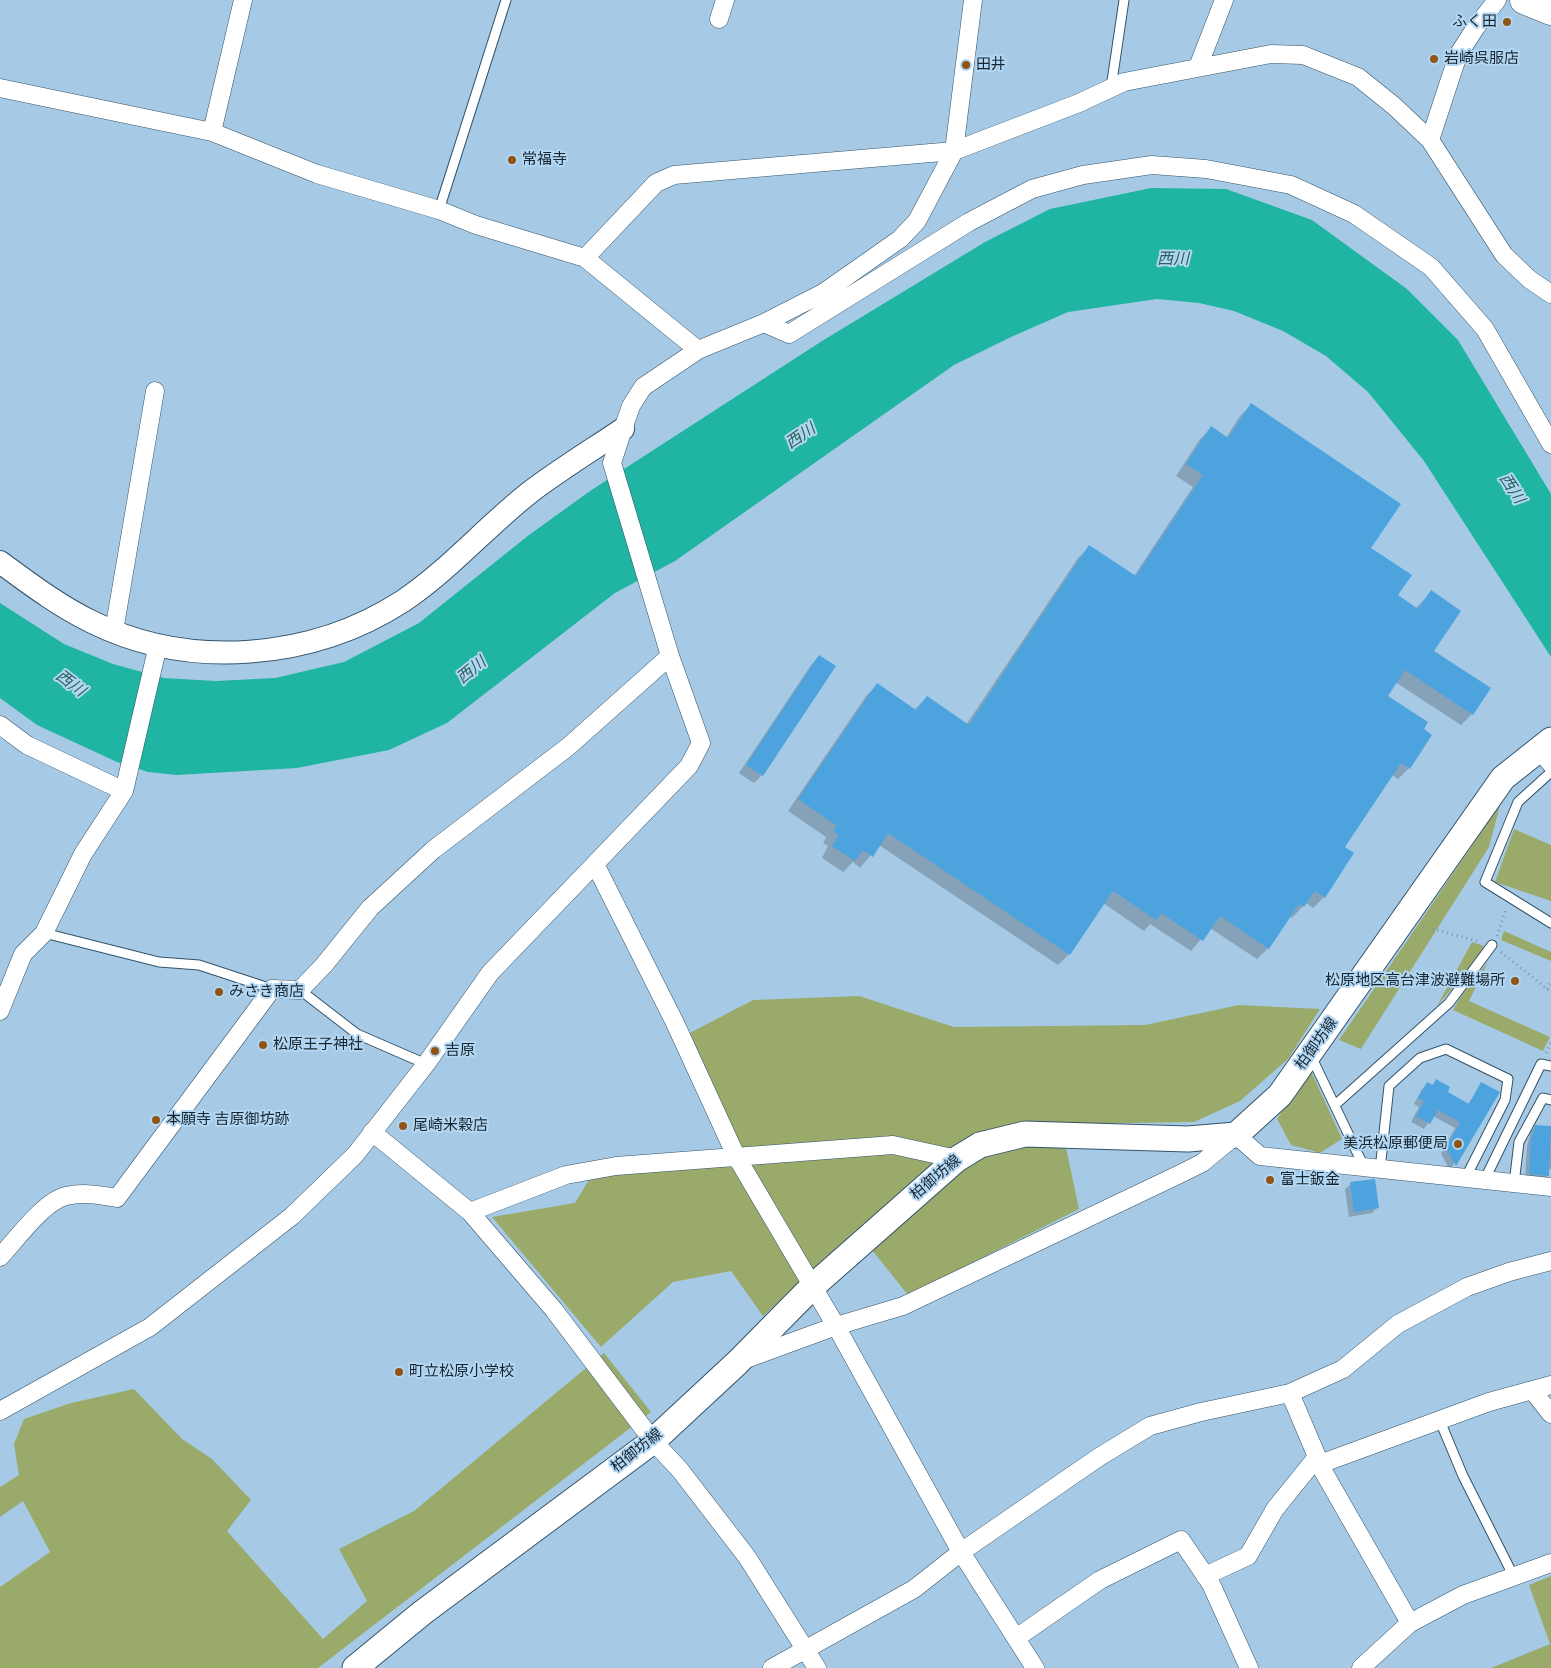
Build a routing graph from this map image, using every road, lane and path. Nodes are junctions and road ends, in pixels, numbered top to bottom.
1 (243, 0) edge
2 (506, 0) edge
3 (725, 0) edge
4 (973, 0) edge
5 (1124, 0) edge
6 (1224, 0) edge
7 (1497, 0) edge
8 (1524, 0) edge
9 (1551, 11) edge
10 (720, 19) dead end
11 (1198, 67) junction
12 (0, 88) edge
13 (1110, 88) junction
14 (212, 132) junction
15 (1430, 140) junction
16 (954, 151) junction
17 (439, 210) junction
18 (585, 258) junction
19 (1551, 294) edge
20 (764, 323) junction
21 (698, 350) junction
22 (155, 390) dead end
23 (623, 429) junction
24 (1551, 444) edge
25 (0, 562) edge
26 (114, 631) junction
27 (158, 645) junction
28 (670, 656) junction
29 (0, 725) edge
30 (1547, 751) edge
31 (1551, 772) edge
32 (125, 785) junction
33 (595, 864) junction
34 (1508, 905) dead end
35 (1550, 921) edge
36 (1415, 923) dead end
37 (44, 933) junction
38 (1492, 942) junction
39 (1551, 980) edge
40 (272, 989) junction
41 (1547, 989) junction
42 (300, 990) junction
43 (1551, 992) edge
44 (0, 1012) edge
45 (1551, 1042) edge
46 (1310, 1054) junction
47 (1543, 1058) dead end
48 (426, 1064) junction
49 (1551, 1066) edge
50 (1551, 1100) edge
51 (1335, 1105) junction
52 (372, 1132) junction
53 (1236, 1135) junction
54 (736, 1156) junction
55 (957, 1159) junction
56 (1372, 1169) junction
57 (1465, 1179) junction
58 (1484, 1181) junction
59 (1514, 1184) junction
60 (1551, 1187) edge
61 (470, 1212) junction
62 (0, 1257) edge
63 (1551, 1261) edge
64 (812, 1287) junction
65 (836, 1326) junction
66 (737, 1363) junction
67 (1551, 1386) edge
68 (1532, 1390) junction
69 (1290, 1393) junction
70 (0, 1411) edge
71 (1551, 1414) edge
72 (1440, 1420) junction
73 (653, 1441) junction
74 (1319, 1461) junction
75 (961, 1552) junction
76 (1551, 1563) edge
77 (1205, 1576) junction
78 (1514, 1577) junction
79 (1410, 1623) junction
80 (1016, 1638) junction
81 (807, 1650) junction
82 (355, 1668) edge
83 (772, 1668) edge
84 (818, 1668) edge
85 (1035, 1668) edge
86 (1249, 1668) edge
87 (1361, 1668) edge

1 - 14 street
2 - 17 lane
3 - 10 street
4 - 16 street
5 - 13 lane
6 - 11 street
7 - 15 street
8 - 9 highway
11 - 13 street
11 - 15 street
12 - 14 street
13 - 16 street
14 - 17 street
15 - 19 street
16 - 18 street
16 - 20 street
17 - 18 street
18 - 21 street
20 - 21 street
20 - 24 street
21 - 23 street
22 - 26 street
23 - 27 street
23 - 28 street
25 - 26 street
26 - 27 street
27 - 32 street
28 - 33 street
28 - 42 street
29 - 32 street
30 - 46 main road, 柏御坊線
31 - 35 lane
32 - 37 street
33 - 48 street
33 - 54 street
34 - 38 path
36 - 38 path
37 - 40 lane
37 - 44 street
38 - 41 path
38 - 51 lane
39 - 41 path
40 - 42 street
40 - 62 street
41 - 43 path
42 - 48 lane
45 - 47 path
46 - 51 lane
46 - 53 main road, 柏御坊線
48 - 52 street
49 - 58 lane
50 - 59 lane
51 - 56 lane
52 - 61 street
52 - 70 street
53 - 55 main road, 柏御坊線
53 - 56 street
53 - 65 street
54 - 55 street
54 - 61 street
54 - 64 street
55 - 64 main road, 柏御坊線
56 - 57 street
56 - 57 lane
57 - 58 street
58 - 59 street
59 - 60 street
61 - 73 street
63 - 69 street
64 - 65 street
64 - 66 main road, 柏御坊線
65 - 66 street
65 - 75 street
66 - 73 main road, 柏御坊線
67 - 68 street
68 - 71 street
68 - 72 street
69 - 74 street
69 - 75 street
72 - 74 street
72 - 78 lane
73 - 81 street
73 - 82 main road, 柏御坊線
74 - 77 street
74 - 79 street
75 - 80 street
75 - 81 street
76 - 78 street
77 - 80 street
77 - 86 street
78 - 79 street
79 - 87 street
80 - 85 street
81 - 83 street
81 - 84 street

